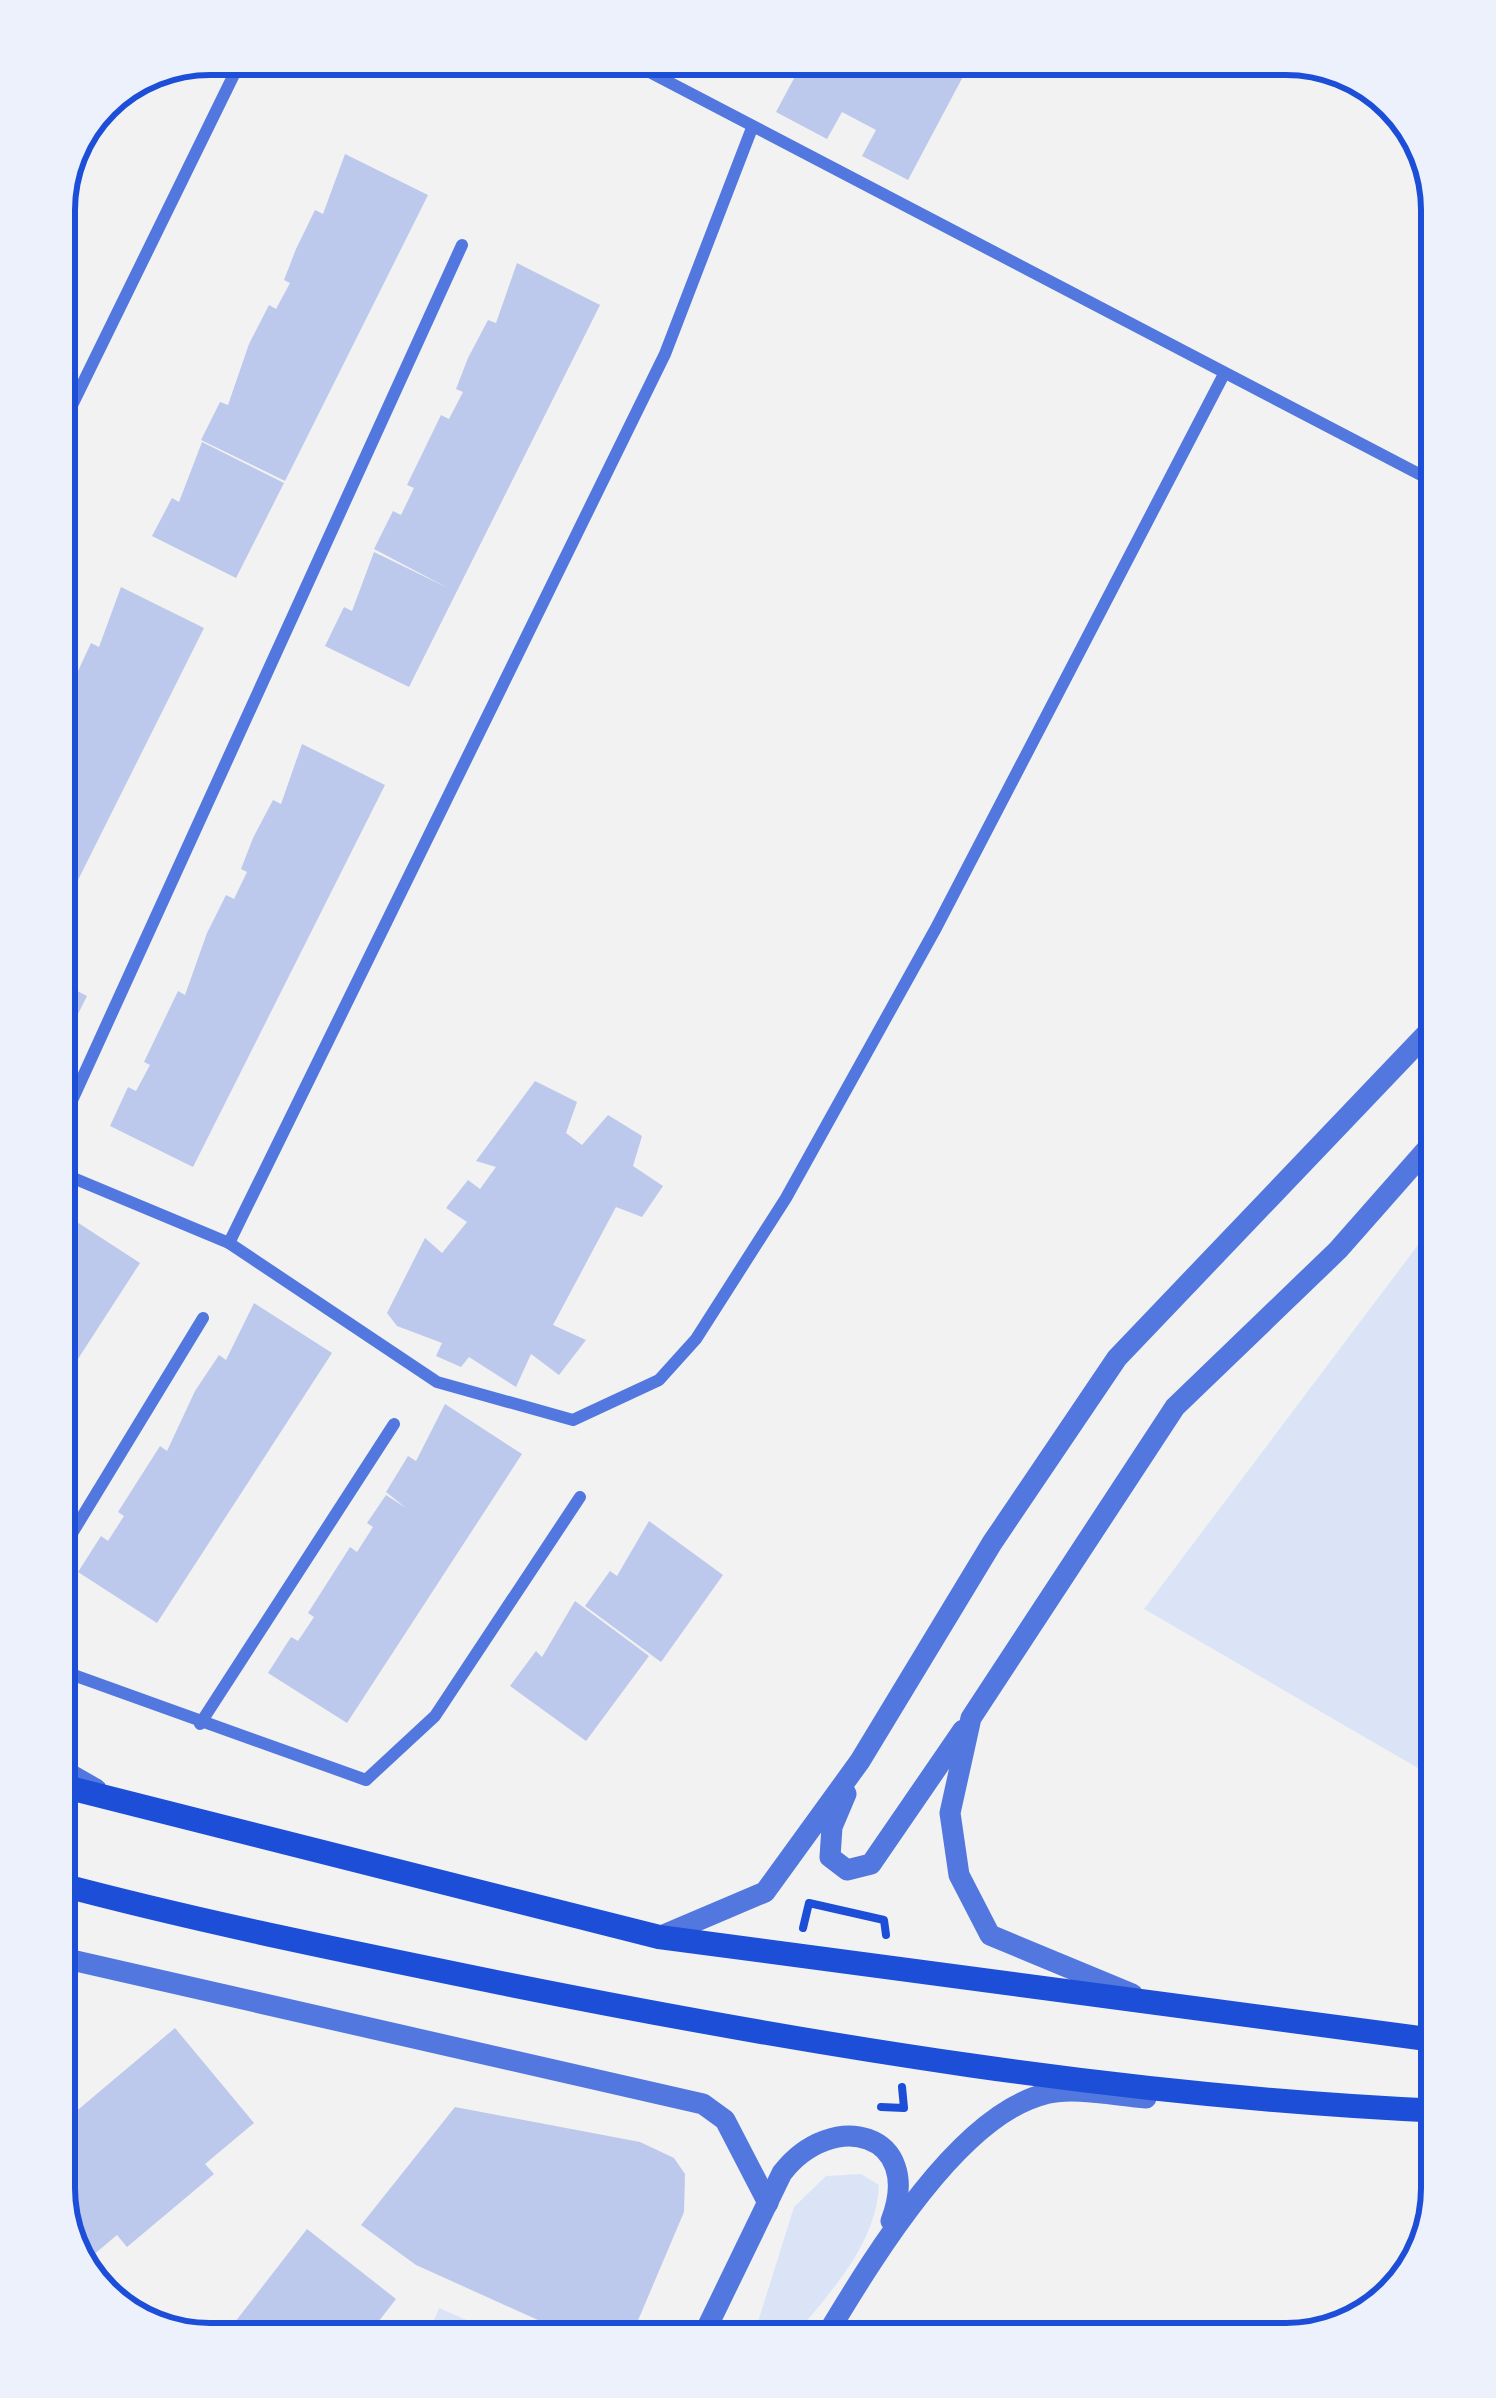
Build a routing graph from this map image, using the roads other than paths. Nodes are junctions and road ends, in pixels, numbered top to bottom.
1 (234, 75) edge
2 (654, 75) edge
3 (752, 128) junction
4 (462, 245) dead end
5 (1223, 376) junction
6 (75, 399) edge
7 (1421, 475) edge
8 (1421, 1034) edge
9 (75, 1094) edge
10 (1421, 1156) edge
11 (75, 1179) edge
12 (229, 1243) junction
13 (203, 1318) dead end
14 (394, 1424) dead end
15 (580, 1497) dead end
16 (75, 1528) edge
17 (75, 1676) edge
18 (971, 1718) junction
19 (200, 1724) junction
20 (860, 1761) junction
21 (75, 1777) edge
22 (75, 1788) edge
23 (107, 1795) junction
24 (75, 1889) edge
25 (659, 1937) junction
26 (75, 1961) edge
27 (1165, 2008) junction
28 (1421, 2038) edge
29 (1286, 2104) junction
30 (1421, 2110) edge
31 (768, 2204) junction
32 (886, 2235) junction
33 (709, 2323) edge
34 (834, 2323) edge

1 - 6 street
2 - 3 street
3 - 5 street
3 - 12 street
4 - 9 street
5 - 7 street
5 - 12 street
8 - 20 street
10 - 18 street
11 - 12 street
13 - 16 street
14 - 19 street
15 - 19 street
17 - 19 street
18 - 20 street
18 - 27 street
20 - 25 street
21 - 23 street
22 - 23 main road
23 - 25 main road
24 - 29 main road
25 - 27 main road
26 - 31 street
27 - 28 main road
29 - 30 main road
29 - 32 street
31 - 32 street
31 - 33 street
32 - 34 street

